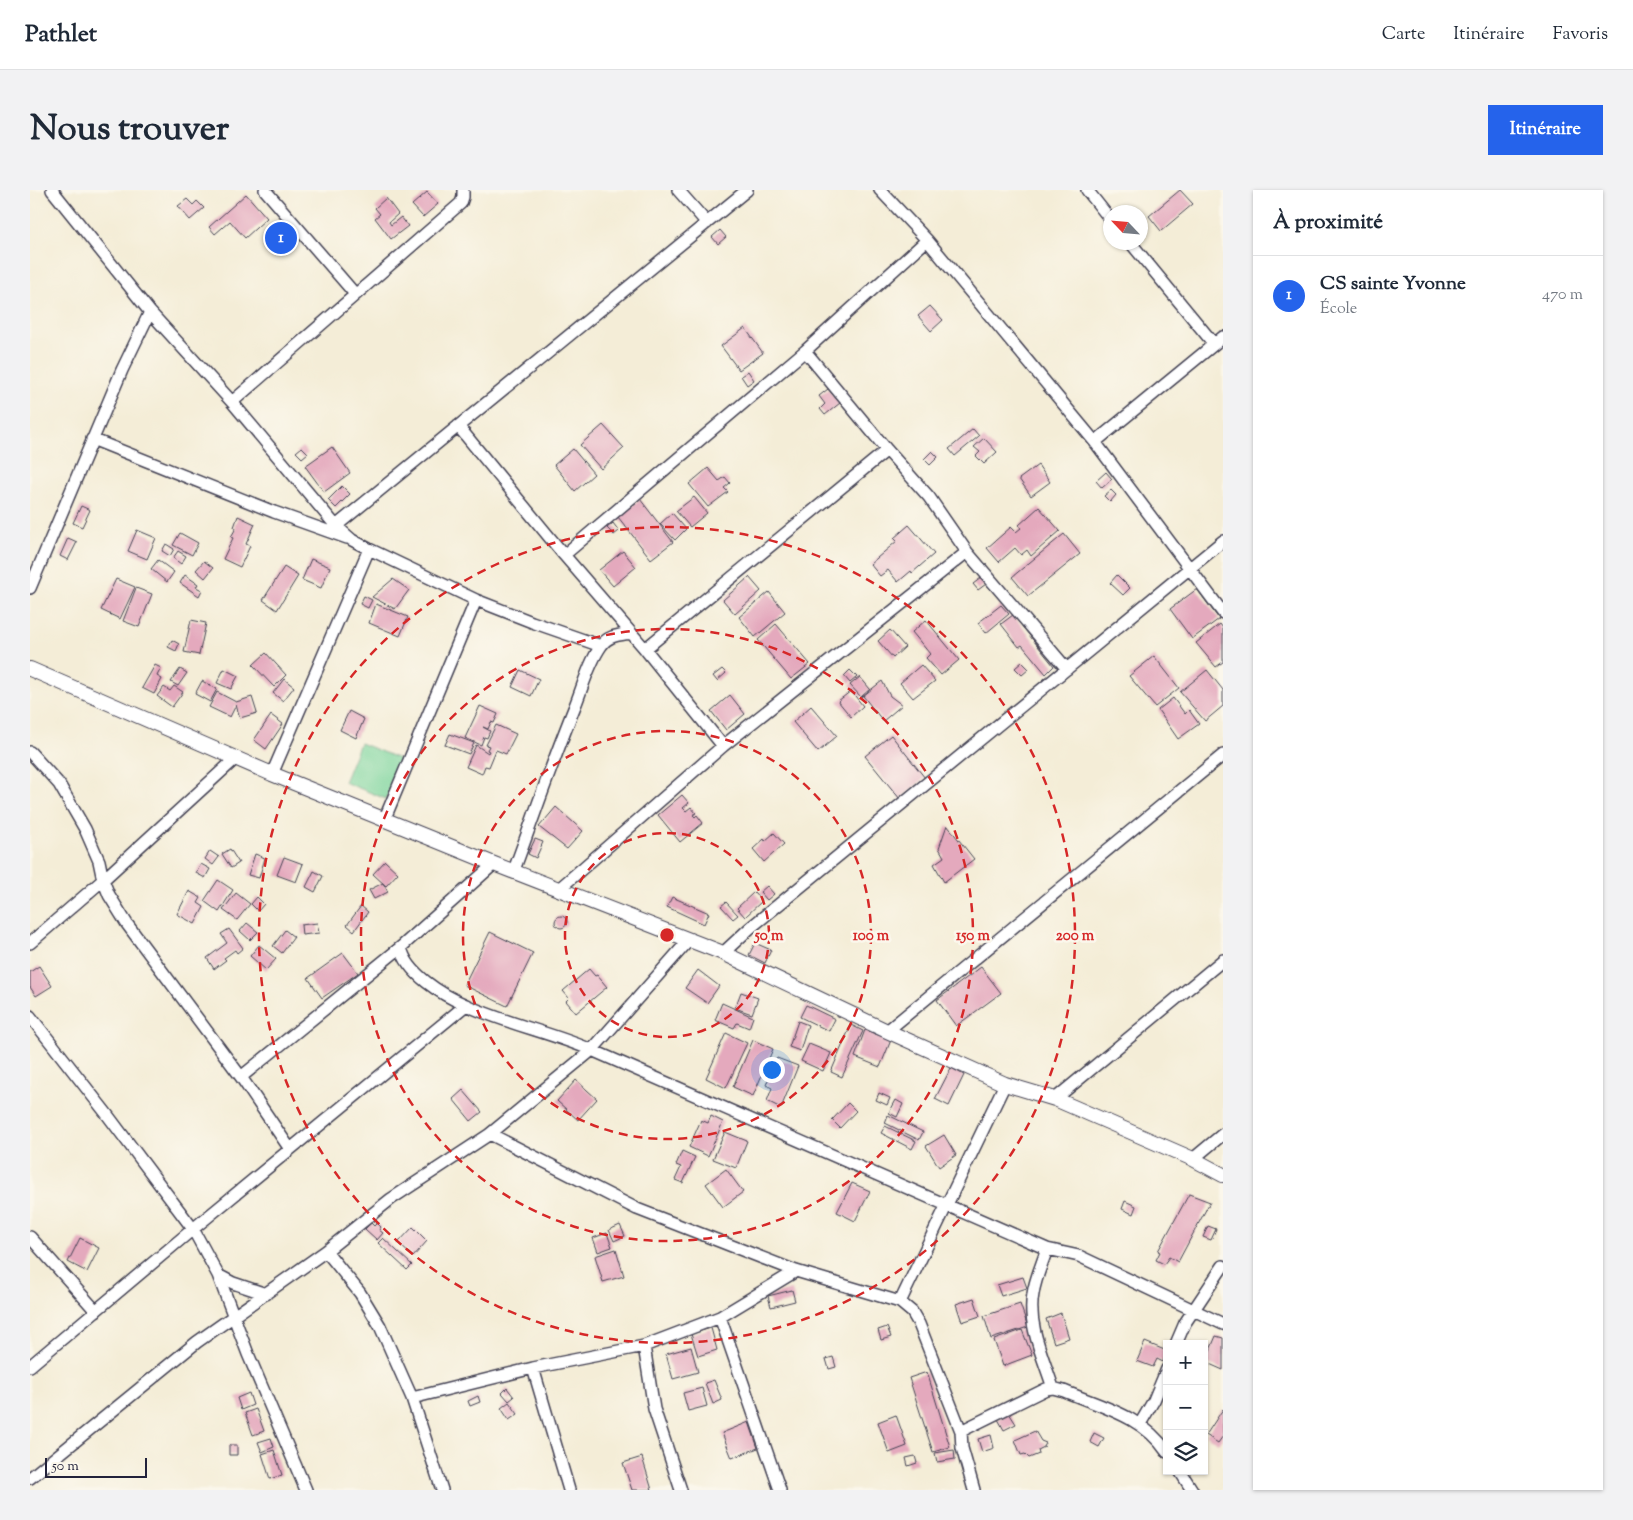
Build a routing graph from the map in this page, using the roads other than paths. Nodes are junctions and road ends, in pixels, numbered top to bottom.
1 (52, 190) edge
2 (265, 190) edge
3 (463, 190) edge
4 (678, 190) edge
5 (747, 190) edge
6 (880, 190) edge
7 (1087, 190) edge
8 (1103, 209) edge
9 (707, 223) junction
10 (927, 240) junction
11 (1137, 250) edge
12 (355, 294) junction
13 (150, 312) junction
14 (1219, 341) edge
15 (805, 350) junction
16 (232, 402) junction
17 (458, 426) junction
18 (92, 439) junction
19 (1096, 442) junction
20 (887, 450) junction
21 (336, 526) junction
22 (352, 540) junction
23 (1223, 541) edge
24 (369, 550) junction
25 (967, 552) junction
26 (564, 555) junction
27 (1189, 568) junction
28 (30, 588) edge
29 (476, 600) junction
30 (1223, 613) edge
31 (631, 633) junction
32 (601, 646) junction
33 (645, 648) junction
34 (30, 669) edge
35 (1067, 669) junction
36 (723, 746) junction
37 (30, 752) edge
38 (1223, 755) edge
39 (236, 758) junction
40 (272, 774) junction
41 (386, 818) junction
42 (494, 864) junction
43 (514, 870) junction
44 (103, 880) junction
45 (560, 888) junction
46 (689, 940) junction
47 (30, 943) edge
48 (401, 947) junction
49 (724, 953) junction
50 (1223, 960) edge
51 (466, 1005) junction
52 (30, 1016) edge
53 (887, 1031) junction
54 (592, 1050) junction
55 (241, 1077) junction
56 (1005, 1084) junction
57 (1055, 1099) junction
58 (490, 1134) junction
59 (1223, 1134) edge
60 (290, 1149) junction
61 (1193, 1159) junction
62 (1223, 1175) edge
63 (945, 1206) junction
64 (192, 1229) junction
65 (30, 1237) edge
66 (1047, 1249) junction
67 (326, 1251) junction
68 (1223, 1266) edge
69 (796, 1272) junction
70 (218, 1275) junction
71 (266, 1294) junction
72 (900, 1302) junction
73 (1194, 1309) junction
74 (96, 1311) junction
75 (234, 1317) junction
76 (720, 1317) junction
77 (1223, 1324) edge
78 (1178, 1340) edge
79 (644, 1346) junction
80 (31, 1364) edge
81 (533, 1368) junction
82 (1163, 1379) edge
83 (1053, 1388) junction
84 (412, 1398) junction
85 (1140, 1424) junction
86 (961, 1430) junction
87 (1163, 1446) edge
88 (1183, 1475) edge
89 (30, 1478) edge
90 (306, 1490) edge
91 (442, 1490) edge
92 (569, 1490) edge
93 (681, 1490) edge
94 (780, 1490) edge
95 (974, 1490) edge
96 (1192, 1490) edge

1 - 13 street
2 - 12 street
3 - 12 street
4 - 9 street
5 - 9 street
6 - 10 street
7 - 8 street
9 - 17 street
10 - 15 street
10 - 19 street
11 - 14 street
12 - 16 street
13 - 16 street
13 - 18 street
14 - 19 street
15 - 20 street
15 - 26 street
16 - 21 street
17 - 21 street
17 - 26 street
18 - 22 street
18 - 28 street
19 - 27 street
20 - 25 street
20 - 33 street
21 - 22 street
22 - 24 street
23 - 27 street
24 - 29 street
24 - 40 street
25 - 35 street
25 - 36 street
26 - 31 street
27 - 30 street
27 - 35 street
29 - 32 street
29 - 41 street
31 - 32 street
31 - 33 street
32 - 43 street
33 - 36 street
34 - 39 street
35 - 49 street
36 - 45 street
37 - 44 street
38 - 53 street
39 - 40 street
39 - 44 street
40 - 41 street
41 - 42 street
42 - 43 street
42 - 48 street
43 - 45 street
44 - 47 street
44 - 55 street
45 - 46 street
46 - 49 street
46 - 54 street
48 - 51 street
48 - 55 street
49 - 53 street
50 - 57 street
51 - 54 street
51 - 60 street
52 - 64 street
53 - 56 street
54 - 58 street
54 - 63 street
55 - 60 street
56 - 57 street
56 - 63 street
57 - 61 street
58 - 67 street
58 - 69 street
59 - 61 street
60 - 64 street
61 - 62 street
63 - 66 street
63 - 72 street
64 - 70 street
64 - 74 street
65 - 74 street
66 - 73 street
66 - 83 street
67 - 71 street
67 - 84 street
68 - 73 street
69 - 72 street
69 - 76 street
70 - 71 street
70 - 75 street
71 - 75 street
72 - 86 street
73 - 77 street
73 - 78 street
74 - 80 street
75 - 89 street
75 - 90 street
76 - 79 street
76 - 94 street
79 - 81 street
79 - 93 street
81 - 84 street
81 - 92 street
82 - 85 street
83 - 85 street
83 - 86 street
84 - 91 street
85 - 87 street
86 - 95 street
88 - 96 street

